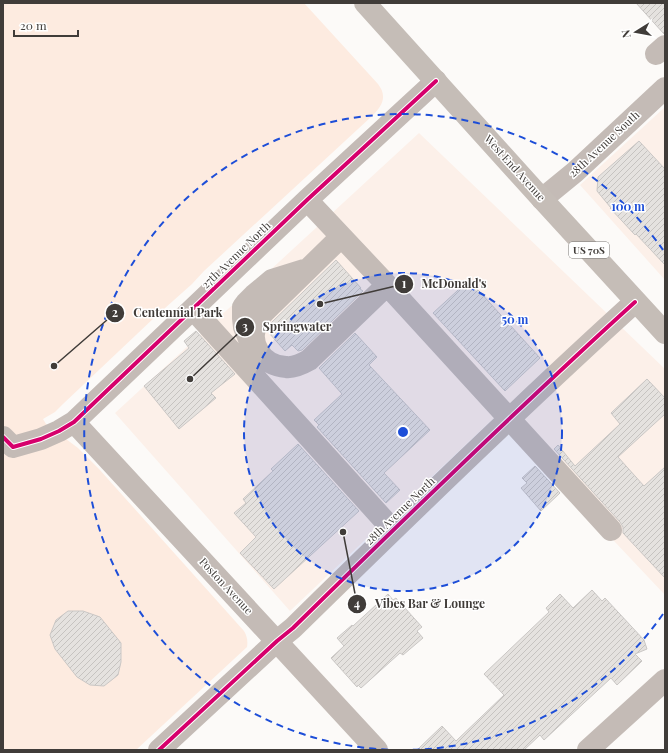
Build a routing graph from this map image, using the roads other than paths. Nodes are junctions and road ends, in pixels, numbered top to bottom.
1 (365, 3) edge
2 (436, 80) junction
3 (665, 88) edge
4 (542, 199) junction
5 (307, 200) junction
6 (341, 237) junction
7 (308, 268) junction
8 (387, 285) junction
9 (635, 302) junction
10 (246, 303) junction
11 (193, 309) junction
12 (213, 331) junction
13 (665, 333) edge
14 (258, 361) junction
15 (510, 418) junction
16 (74, 422) junction
17 (3, 437) edge
18 (393, 530) junction
19 (611, 530) dead end
20 (277, 641) junction
21 (665, 680) edge
22 (159, 750) edge
23 (377, 750) edge
24 (588, 750) edge

1 - 2 main road, West End Avenue / US 70S
2 - 4 main road, West End Avenue / US 70S
2 - 5 street, 27th Avenue North
3 - 4 street, 28th Avenue South
4 - 9 main road, West End Avenue / US 70S
5 - 6 street
5 - 11 street, 27th Avenue North
6 - 7 street
6 - 8 street
7 - 10 street
7 - 14 street
8 - 14 street
8 - 15 street
9 - 13 main road, West End Avenue / US 70S
9 - 15 street, 28th Avenue North
10 - 12 street
10 - 14 street
11 - 12 street
11 - 16 street, 27th Avenue North
12 - 14 street
14 - 18 street
15 - 18 street, 28th Avenue North
15 - 19 street
16 - 17 street, 27th Avenue North
16 - 20 street, Poston Avenue
18 - 20 street, 28th Avenue North
20 - 22 street, 28th Avenue North
20 - 23 street, Poston Avenue
21 - 24 street

